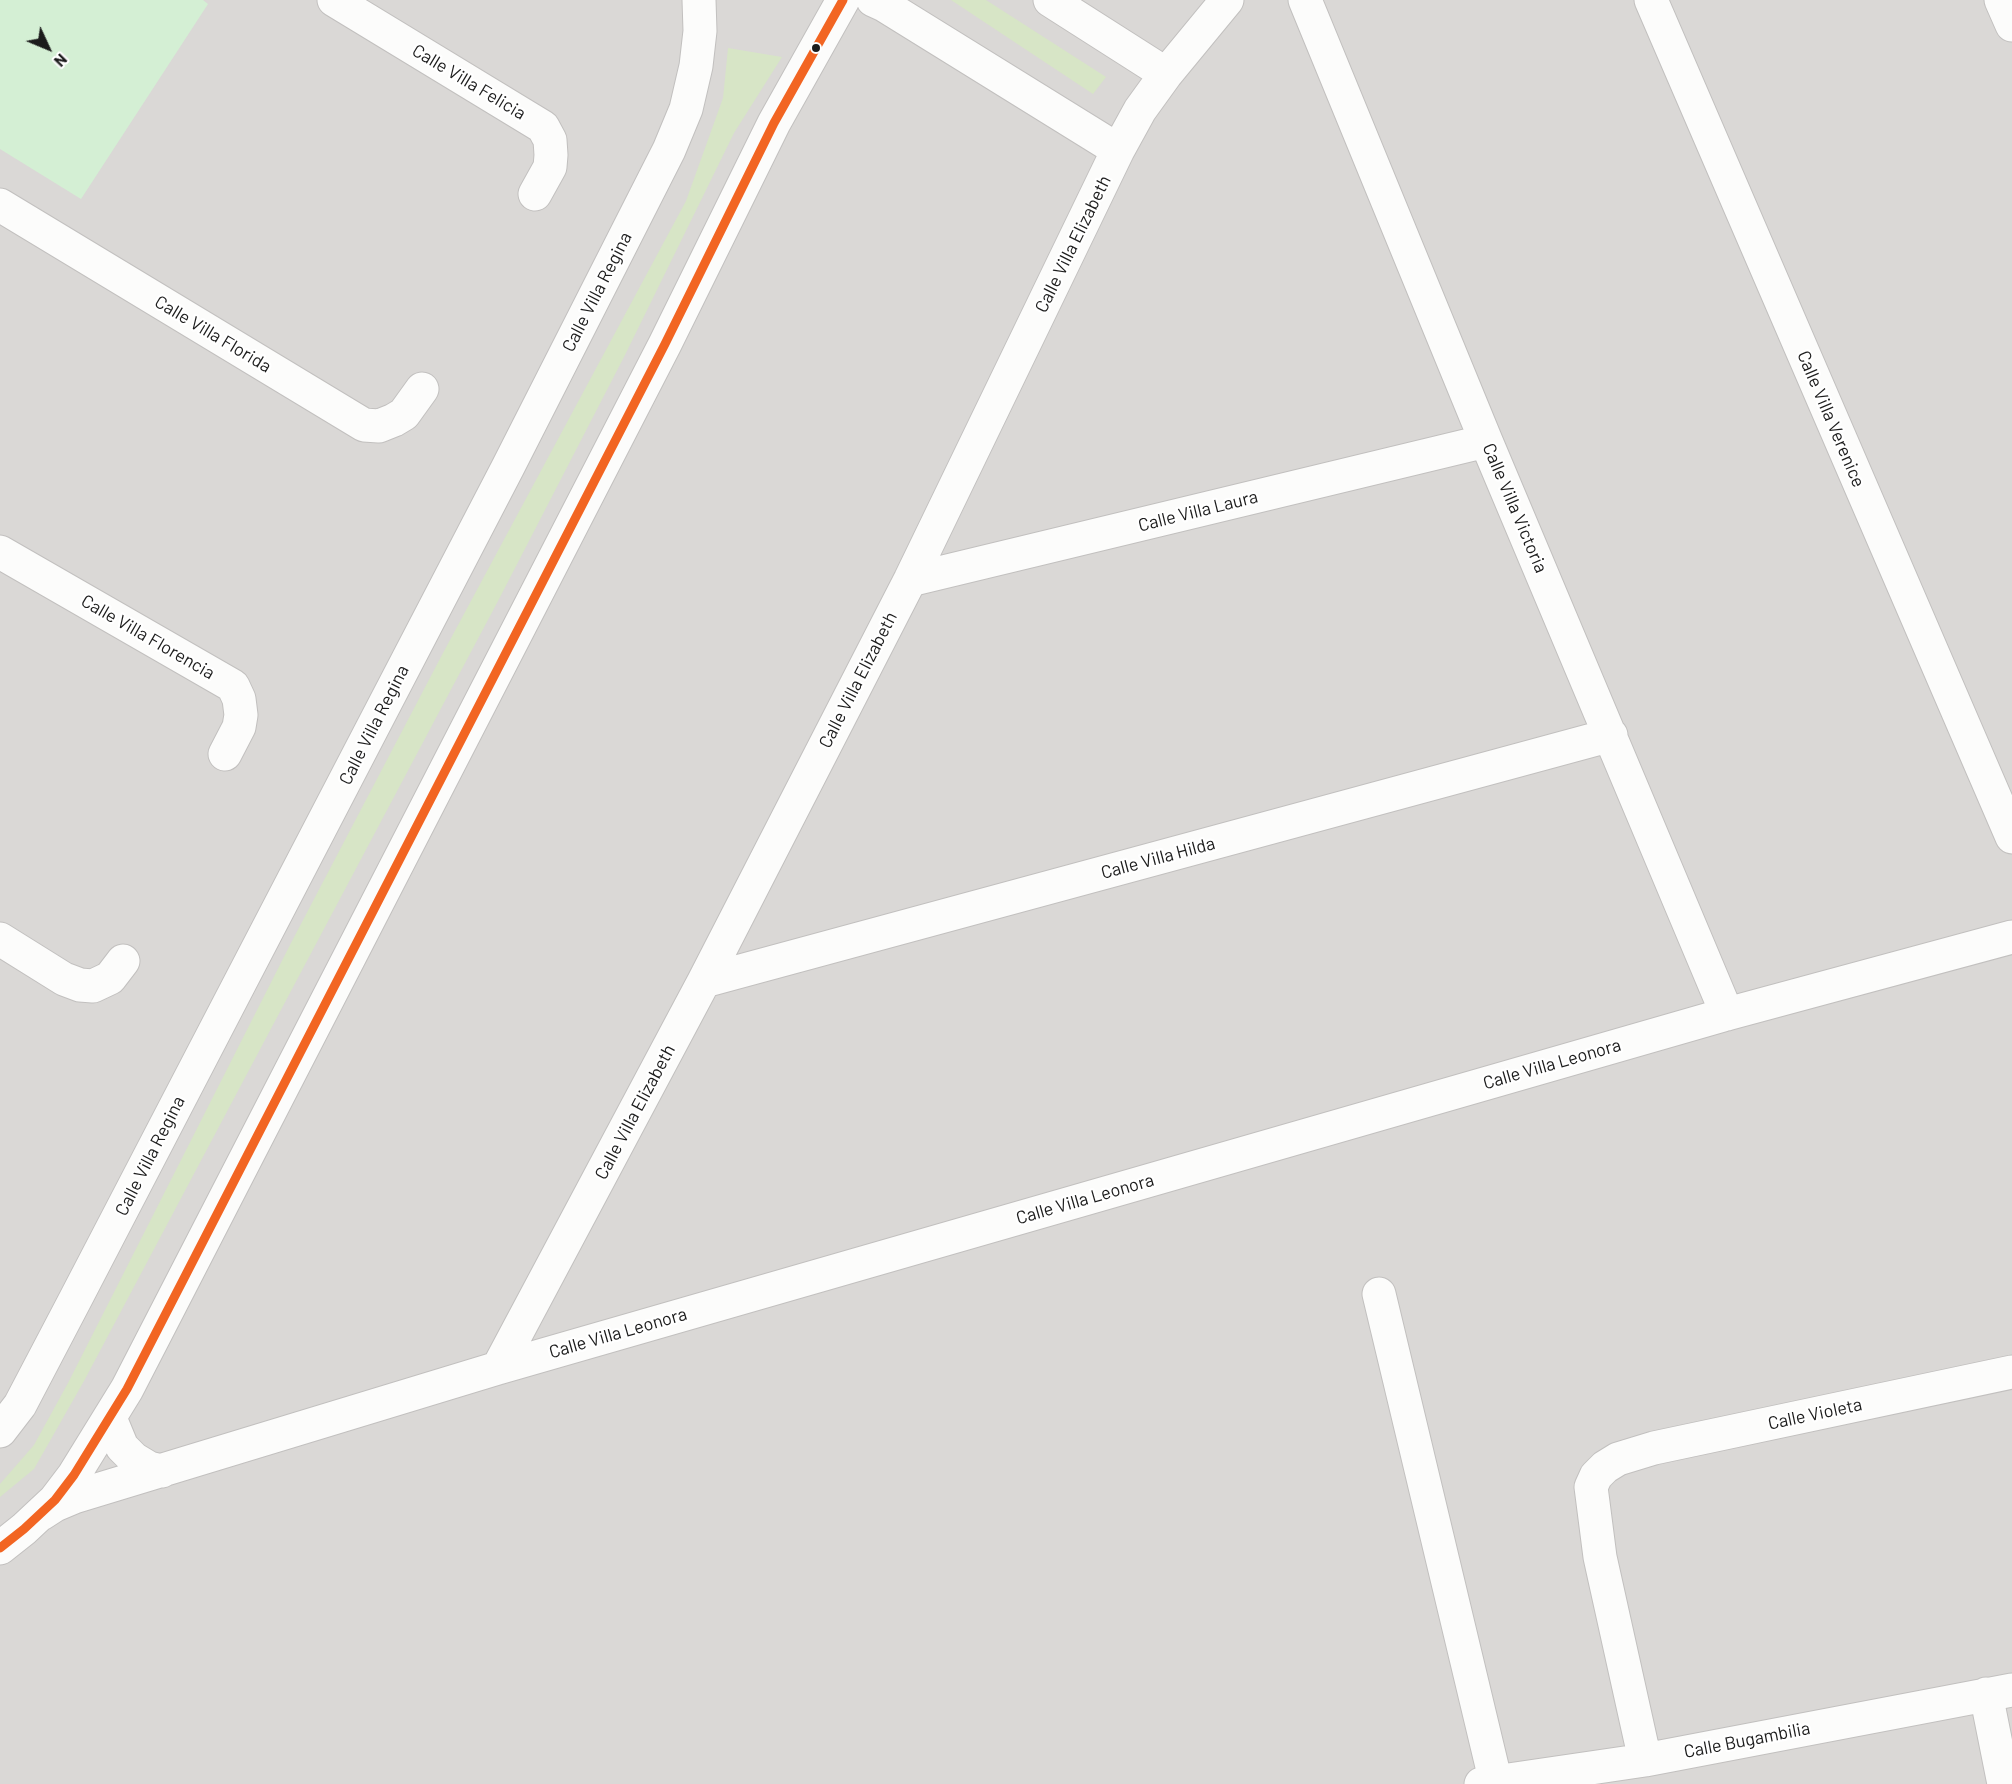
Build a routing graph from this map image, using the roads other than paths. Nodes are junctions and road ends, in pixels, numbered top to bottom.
1 (334, 0) edge
2 (699, 0) edge
3 (843, 0) edge
4 (873, 0) edge
5 (1050, 0) edge
6 (1227, 0) edge
7 (1305, 0) edge
8 (1651, 0) edge
9 (2001, 0) edge
10 (2012, 25) edge
11 (1166, 74) junction
12 (1118, 150) junction
13 (535, 194) dead end
14 (0, 205) edge
15 (422, 390) dead end
16 (1486, 441) junction
17 (0, 552) edge
18 (909, 580) junction
19 (1611, 735) junction
20 (225, 754) dead end
21 (2012, 837) edge
22 (2012, 937) edge
23 (0, 939) edge
24 (123, 961) dead end
25 (705, 981) junction
26 (1727, 1014) junction
27 (1379, 1293) dead end
28 (498, 1368) junction
29 (2012, 1372) edge
30 (110, 1418) junction
31 (0, 1431) edge
32 (162, 1471) junction
33 (41, 1514) junction
34 (0, 1548) edge
35 (1999, 1692) edge
36 (1645, 1760) junction
37 (1488, 1783) edge
38 (2004, 1784) edge

1 - 13 street, Calle Villa Felicia
2 - 31 street, Calle Villa Regina
3 - 30 street
4 - 12 street
5 - 11 street
6 - 11 street, Calle Villa Elizabeth
7 - 16 street, Calle Villa Victoria
8 - 21 street, Calle Villa Verenice
9 - 10 street
11 - 12 street, Calle Villa Elizabeth
12 - 18 street, Calle Villa Elizabeth
14 - 15 street, Calle Villa Florida
16 - 18 street, Calle Villa Laura
16 - 19 street, Calle Villa Victoria
17 - 20 street, Calle Villa Florencia
18 - 25 street, Calle Villa Elizabeth
19 - 25 street, Calle Villa Hilda
19 - 26 street, Calle Villa Victoria
22 - 26 street, Calle Villa Leonora
23 - 24 street
25 - 28 street, Calle Villa Elizabeth
26 - 28 street, Calle Villa Leonora
27 - 37 street
28 - 32 street, Calle Villa Leonora
29 - 36 street, Calle Violeta
30 - 32 street
30 - 33 street
32 - 33 street, Calle Villa Leonora
33 - 34 street
35 - 36 street, Calle Bugambilia
35 - 38 street
36 - 37 street, Calle Bugambilia

